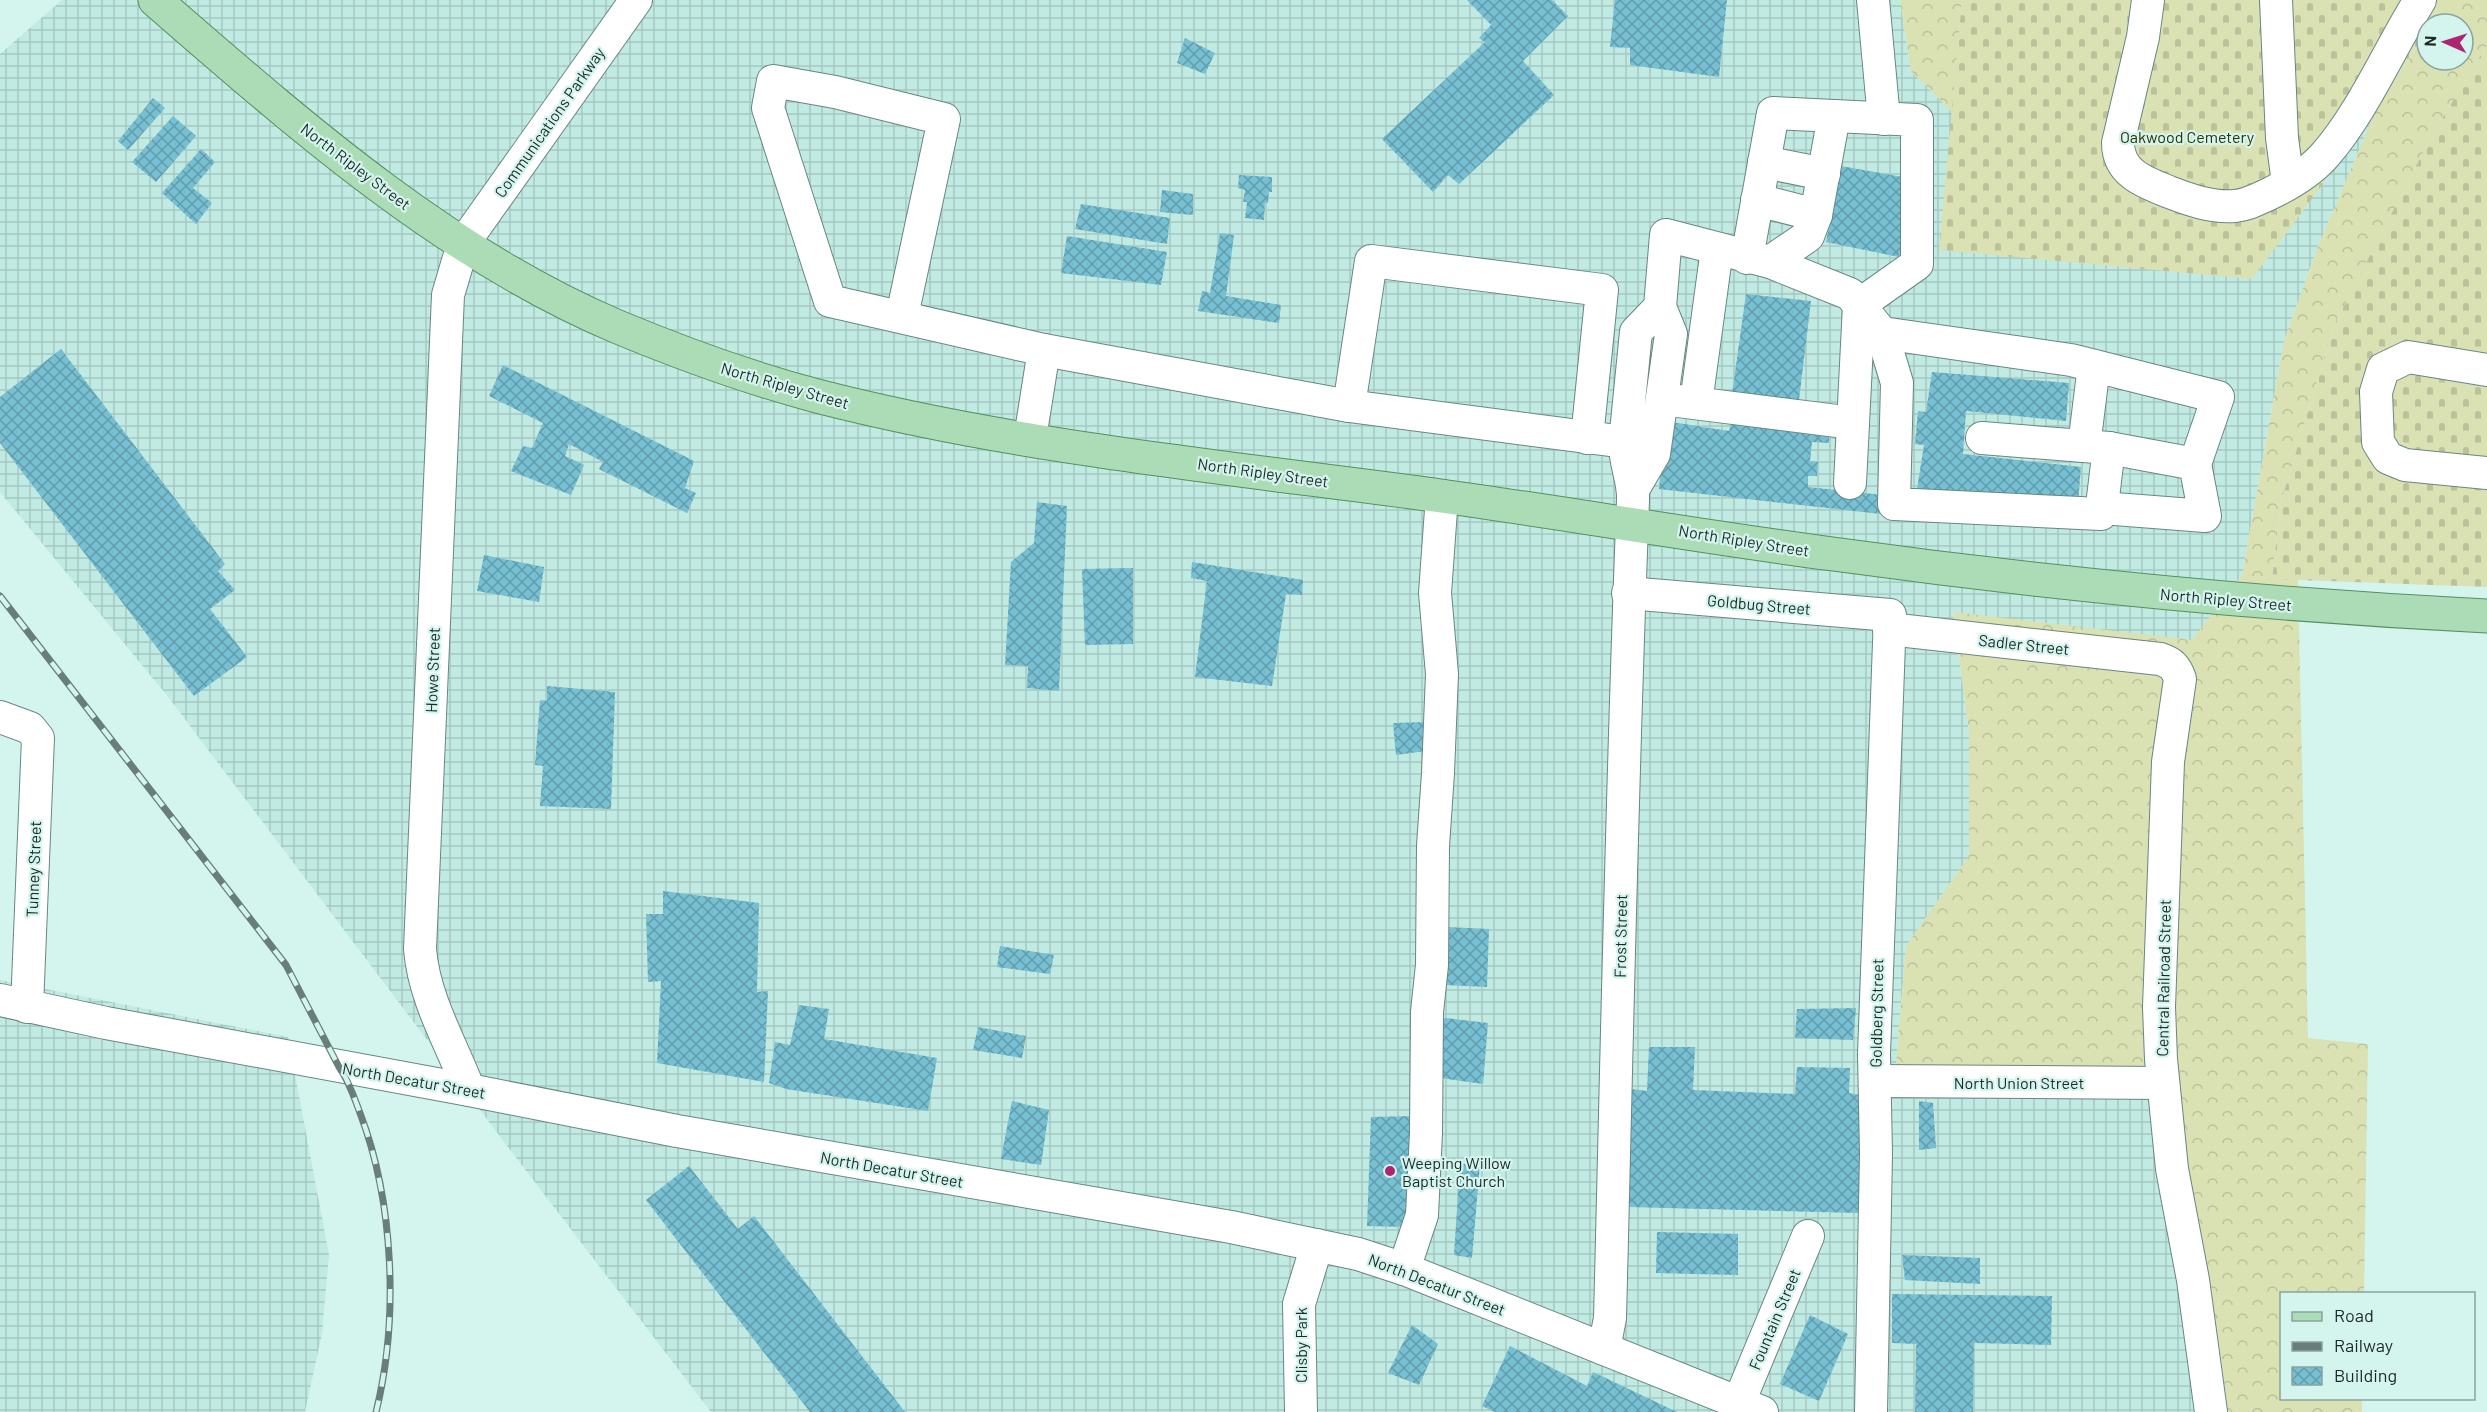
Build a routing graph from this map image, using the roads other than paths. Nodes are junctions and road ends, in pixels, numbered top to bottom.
1 (154, 0) edge
2 (636, 0) edge
3 (1873, 0) edge
4 (2148, 0) edge
5 (2276, 0) edge
6 (2420, 0) edge
7 (1834, 116) junction
8 (1884, 119) junction
9 (1764, 162) junction
10 (1824, 174) junction
11 (2288, 183) junction
12 (1757, 200) junction
13 (1816, 215) junction
14 (463, 244) junction
15 (1717, 249) junction
16 (1758, 260) junction
17 (1859, 305) junction
18 (1660, 307) junction
19 (902, 316) junction
20 (1882, 333) junction
21 (1044, 350) junction
22 (2094, 366) junction
23 (2487, 370) edge
24 (1662, 399) junction
25 (1696, 403) junction
26 (1349, 406) junction
27 (1853, 423) junction
28 (1030, 438) junction
29 (1587, 438) junction
30 (1982, 438) dead end
31 (1625, 442) junction
32 (2097, 447) junction
33 (2195, 464) junction
34 (2487, 473) edge
35 (1850, 483) dead end
36 (1634, 488) junction
37 (1442, 496) junction
38 (2102, 508) junction
39 (1632, 523) junction
40 (1628, 593) junction
41 (2487, 616) edge
42 (1890, 622) junction
43 (2160, 659) joint
44 (0, 717) edge
45 (13, 1004) edge
46 (1875, 1081) junction
47 (2163, 1083) junction
48 (469, 1090) junction
49 (1808, 1236) dead end
50 (1317, 1245) junction
51 (1404, 1269) junction
52 (1604, 1349) junction
53 (1751, 1407) edge
54 (1301, 1412) edge
55 (1871, 1412) edge
56 (2211, 1412) edge

1 - 14 main road, North Ripley Street
2 - 14 street, Communications Parkway
3 - 8 street
4 - 11 street
5 - 11 street
6 - 11 street
7 - 8 street
7 - 9 street
7 - 10 street
8 - 17 street
9 - 10 street
9 - 12 street
10 - 13 street
12 - 13 street
12 - 16 street
13 - 16 street
14 - 28 main road, North Ripley Street
14 - 48 street, Howe Street
15 - 16 street
15 - 18 street
15 - 25 street
16 - 17 street
17 - 20 street
17 - 27 street
18 - 24 street
18 - 31 street
19 - 19 street
19 - 21 street
20 - 22 street
20 - 38 street
21 - 26 street
21 - 28 street
22 - 32 street
22 - 33 street
23 - 34 street
24 - 25 street
24 - 36 street
25 - 27 street
26 - 29 street
26 - 29 street
27 - 35 street
28 - 37 main road, North Ripley Street
29 - 31 street
30 - 32 street
31 - 36 street
32 - 33 street
32 - 38 street
33 - 38 street
36 - 39 street, Frost Street
37 - 39 main road, North Ripley Street
37 - 51 street
39 - 40 street, Frost Street
39 - 41 main road, North Ripley Street
40 - 42 street, Goldbug Street
40 - 52 street, Frost Street
42 - 43 street, Sadler Street
42 - 46 street, Goldberg Street
43 - 47 street, Central Railroad Street
44 - 45 street, Tunney Street
45 - 48 street, North Decatur Street
46 - 47 street, North Union Street
46 - 55 street, Goldberg Street
47 - 56 street, Central Railroad Street
48 - 50 street, North Decatur Street
49 - 53 street, Fountain Street
50 - 51 street, North Decatur Street
50 - 54 street, Clisby Park
51 - 52 street, North Decatur Street
52 - 53 street, North Decatur Street

